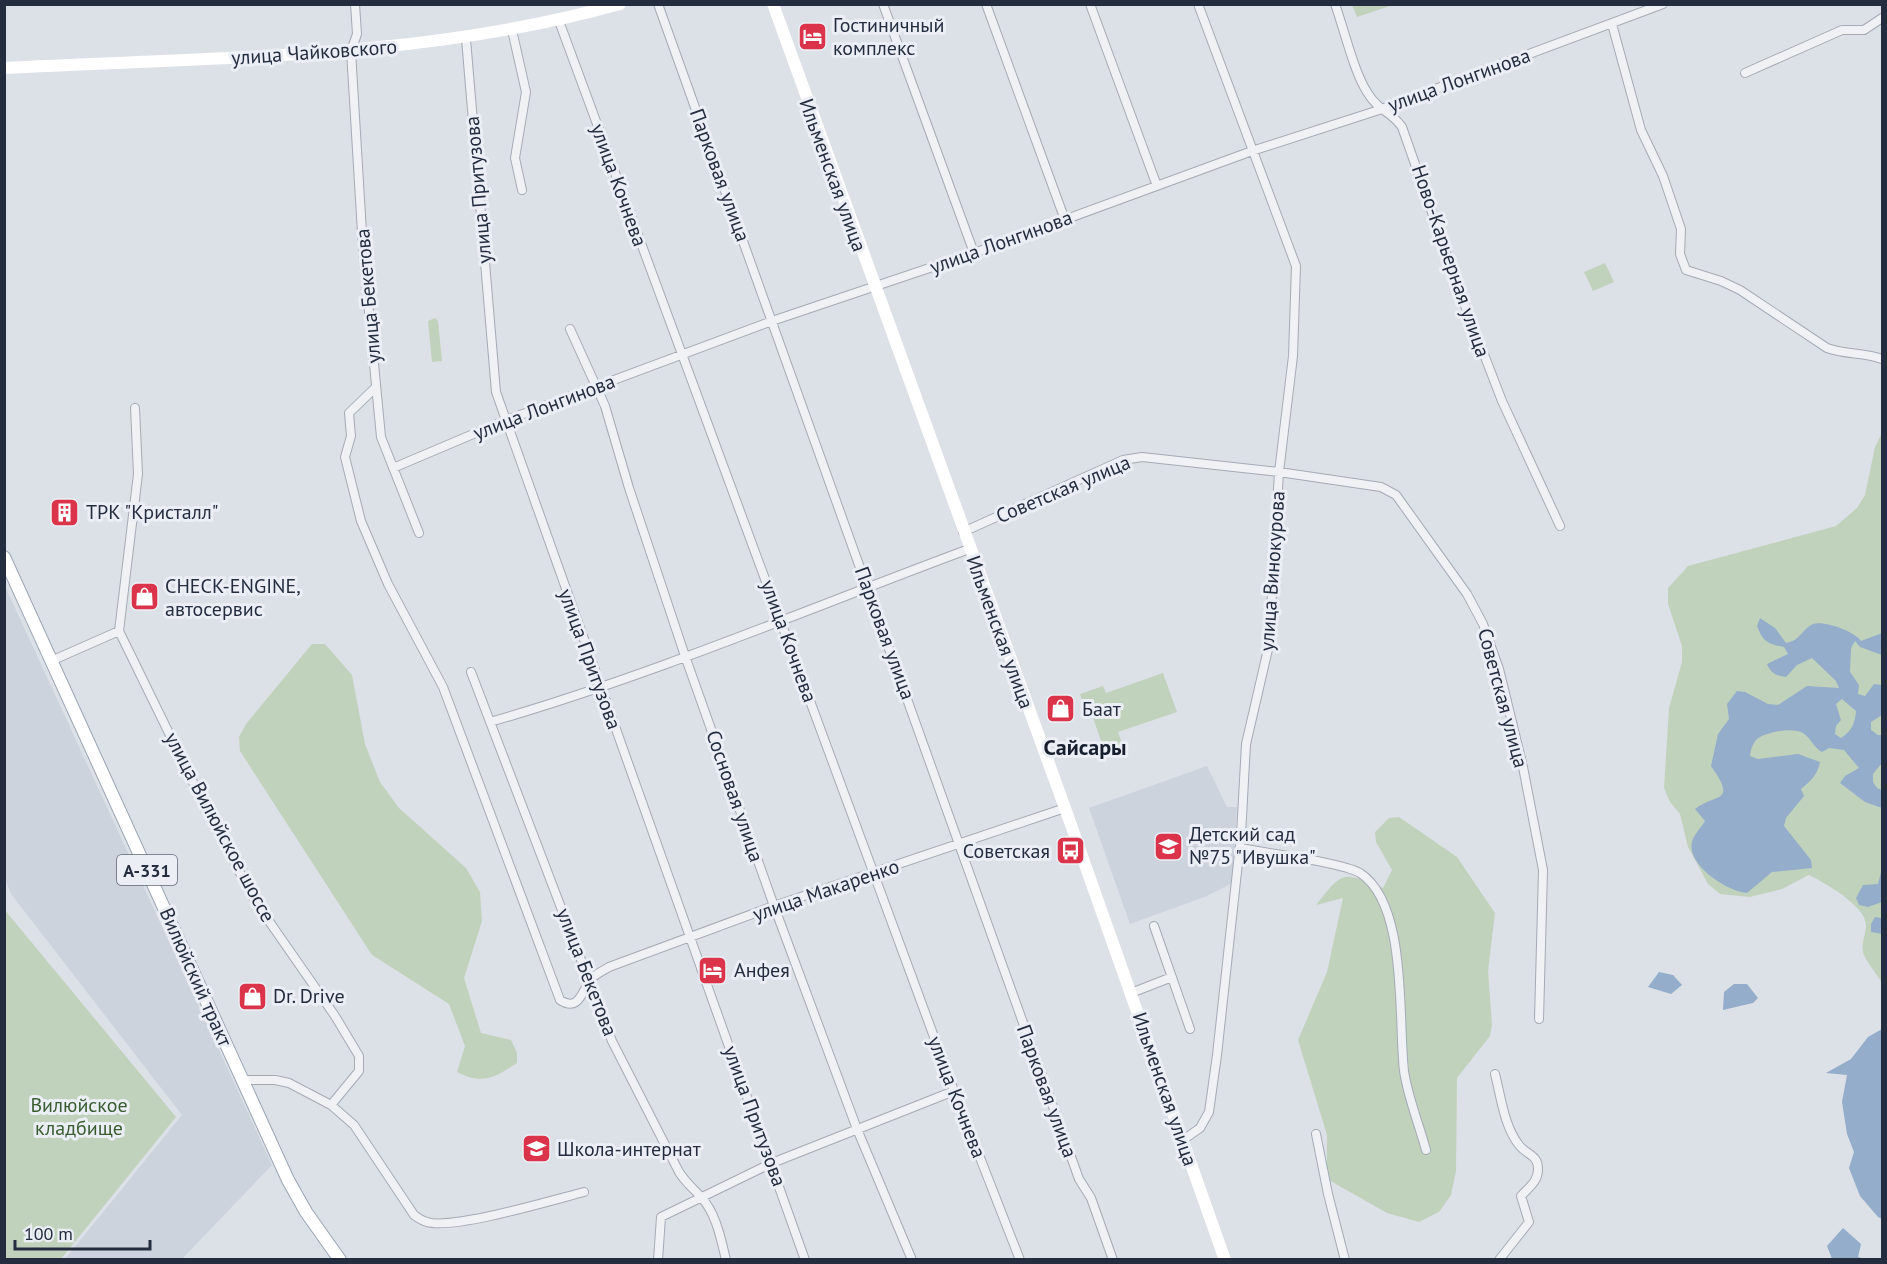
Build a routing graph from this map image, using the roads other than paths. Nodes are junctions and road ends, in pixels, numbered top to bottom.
1 (355, 4) edge
2 (620, 4) edge
3 (658, 4) edge
4 (772, 4) edge
5 (883, 4) edge
6 (986, 4) edge
7 (1090, 4) edge
8 (1198, 4) edge
9 (1335, 4) edge
10 (1663, 4) edge
11 (1882, 18) edge
12 (559, 21) junction
13 (1612, 24) junction
14 (512, 30) junction
15 (466, 39) junction
16 (351, 51) junction
17 (4, 68) edge
18 (1745, 73) dead end
19 (1379, 110) junction
20 (1252, 151) junction
21 (1157, 186) junction
22 (522, 190) dead end
23 (1065, 220) junction
24 (974, 253) junction
25 (873, 287) junction
26 (772, 321) junction
27 (570, 329) dead end
28 (682, 356) junction
29 (1882, 359) edge
30 (376, 387) junction
31 (596, 387) junction
32 (135, 408) dead end
33 (504, 421) junction
34 (393, 468) junction
35 (1279, 472) junction
36 (1560, 526) dead end
37 (963, 531) junction
38 (419, 533) dead end
39 (969, 549) junction
40 (4, 557) edge
41 (868, 586) junction
42 (782, 619) junction
43 (119, 631) junction
44 (685, 656) junction
45 (51, 661) junction
46 (471, 672) dead end
47 (600, 687) junction
48 (490, 722) junction
49 (1065, 808) junction
50 (960, 845) junction
51 (1240, 848) junction
52 (873, 873) junction
53 (774, 906) junction
54 (1154, 926) dead end
55 (691, 939) junction
56 (1172, 977) junction
57 (591, 979) junction
58 (1131, 993) junction
59 (1539, 1019) dead end
60 (1190, 1029) dead end
61 (1495, 1074) dead end
62 (242, 1080) junction
63 (954, 1090) junction
64 (331, 1105) junction
65 (857, 1129) junction
66 (1316, 1134) dead end
67 (1183, 1140) junction
68 (1426, 1150) dead end
69 (772, 1163) junction
70 (584, 1192) dead end
71 (701, 1196) junction
72 (340, 1260) edge
73 (658, 1260) edge
74 (726, 1260) edge
75 (805, 1260) edge
76 (912, 1260) edge
77 (1020, 1260) edge
78 (1113, 1260) edge
79 (1225, 1260) edge
80 (1345, 1260) edge
81 (1499, 1260) edge

1 - 16 street, улица Бекетова
2 - 12 main road, улица Чайковского
3 - 26 street, Парковая улица
4 - 25 main road, Ильменская улица
5 - 24 street
6 - 23 street
7 - 21 street
8 - 20 street, улица Винокурова
9 - 19 street, Ново-Карьерная улица
10 - 13 street, улица Лонгинова
11 - 18 street
12 - 14 main road, улица Чайковского
12 - 28 street, улица Кочнева
13 - 19 street, улица Лонгинова
13 - 29 street
14 - 15 main road, улица Чайковского
14 - 22 street
15 - 16 main road, улица Чайковского
15 - 33 street, улица Притузова
16 - 17 main road, улица Чайковского
16 - 30 street, улица Бекетова
19 - 20 street, улица Лонгинова
19 - 36 street, Ново-Карьерная улица
20 - 21 street, улица Лонгинова
20 - 35 street, улица Винокурова
21 - 23 street, улица Лонгинова
23 - 24 street, улица Лонгинова
24 - 25 street, улица Лонгинова
25 - 26 street, улица Лонгинова
25 - 37 main road, Ильменская улица
26 - 28 street, улица Лонгинова
26 - 41 street, Парковая улица
27 - 31 street, Сосновая улица
28 - 31 street, улица Лонгинова
28 - 42 street, улица Кочнева
30 - 34 street, улица Бекетова
30 - 57 street
31 - 33 street, улица Лонгинова
31 - 44 street, Сосновая улица
32 - 43 street
33 - 34 street, улица Лонгинова
33 - 47 street, улица Притузова
34 - 38 street, улица Бекетова
35 - 37 street, Советская улица
35 - 51 street, улица Винокурова
35 - 59 street, Советская улица
37 - 39 main road, Ильменская улица
39 - 41 street
39 - 49 main road, Ильменская улица
40 - 45 main road, Вилюйский тракт / А-331
41 - 42 street
41 - 50 street, Парковая улица
42 - 44 street
42 - 52 street, улица Кочнева
43 - 45 street
43 - 64 street, улица Вилюйское шоссе
44 - 47 street
44 - 53 street, Сосновая улица
45 - 62 main road, Вилюйский тракт / А-331
46 - 48 street, улица Бекетова
47 - 48 street
47 - 55 street, улица Притузова
48 - 57 street, улица Бекетова
49 - 50 street, улица Макаренко
49 - 58 main road, Ильменская улица
50 - 52 street, улица Макаренко
50 - 78 street, Парковая улица
51 - 67 street, улица Винокурова
51 - 68 street
52 - 53 street, улица Макаренко
52 - 63 street, улица Кочнева
53 - 55 street, улица Макаренко
53 - 65 street, Сосновая улица
54 - 56 street
55 - 57 street, улица Макаренко
55 - 69 street, улица Притузова
56 - 58 street
56 - 60 street
57 - 71 street, улица Бекетова
58 - 67 main road, Ильменская улица
61 - 81 street
62 - 64 street
62 - 72 main road, Вилюйский тракт / А-331
63 - 65 street
63 - 77 street, улица Кочнева
64 - 70 street
65 - 69 street
65 - 76 street, Сосновая улица
66 - 80 street
67 - 79 main road, Ильменская улица
69 - 71 street
69 - 75 street, улица Притузова
71 - 73 street
71 - 74 street, улица Бекетова

